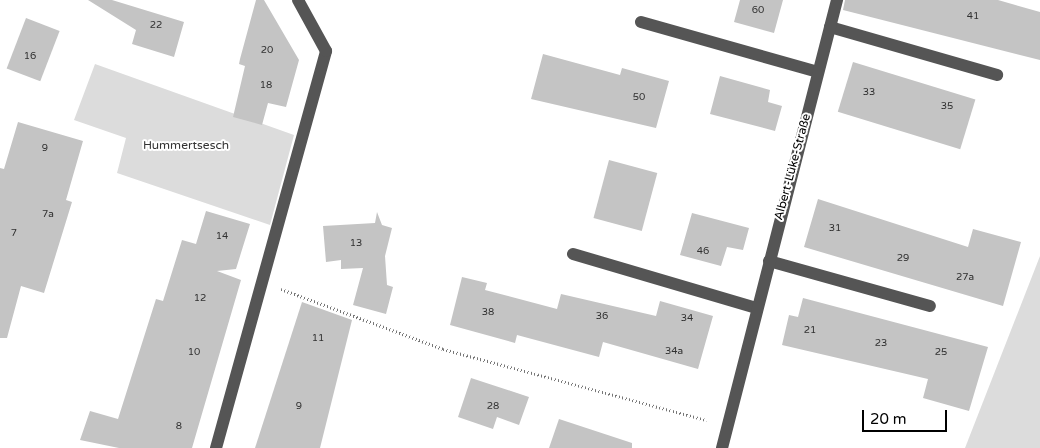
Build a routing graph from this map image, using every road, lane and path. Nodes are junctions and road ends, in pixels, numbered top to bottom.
1 (298, 0) edge
2 (837, 0) edge
3 (641, 22) dead end
4 (830, 27) junction
5 (818, 72) junction
6 (997, 75) dead end
7 (573, 254) dead end
8 (769, 261) junction
9 (262, 281) junction
10 (930, 306) dead end
11 (757, 308) junction
12 (727, 426) junction
13 (216, 448) edge
14 (722, 448) edge

1 - 9 street
2 - 4 street, Albert-Lüke-Straße
3 - 5 street
4 - 5 street, Albert-Lüke-Straße
4 - 6 street
5 - 8 street, Albert-Lüke-Straße
7 - 11 street
8 - 10 street
8 - 11 street, Albert-Lüke-Straße
9 - 12 path
9 - 13 street
11 - 12 street, Albert-Lüke-Straße
12 - 14 street, Albert-Lüke-Straße

